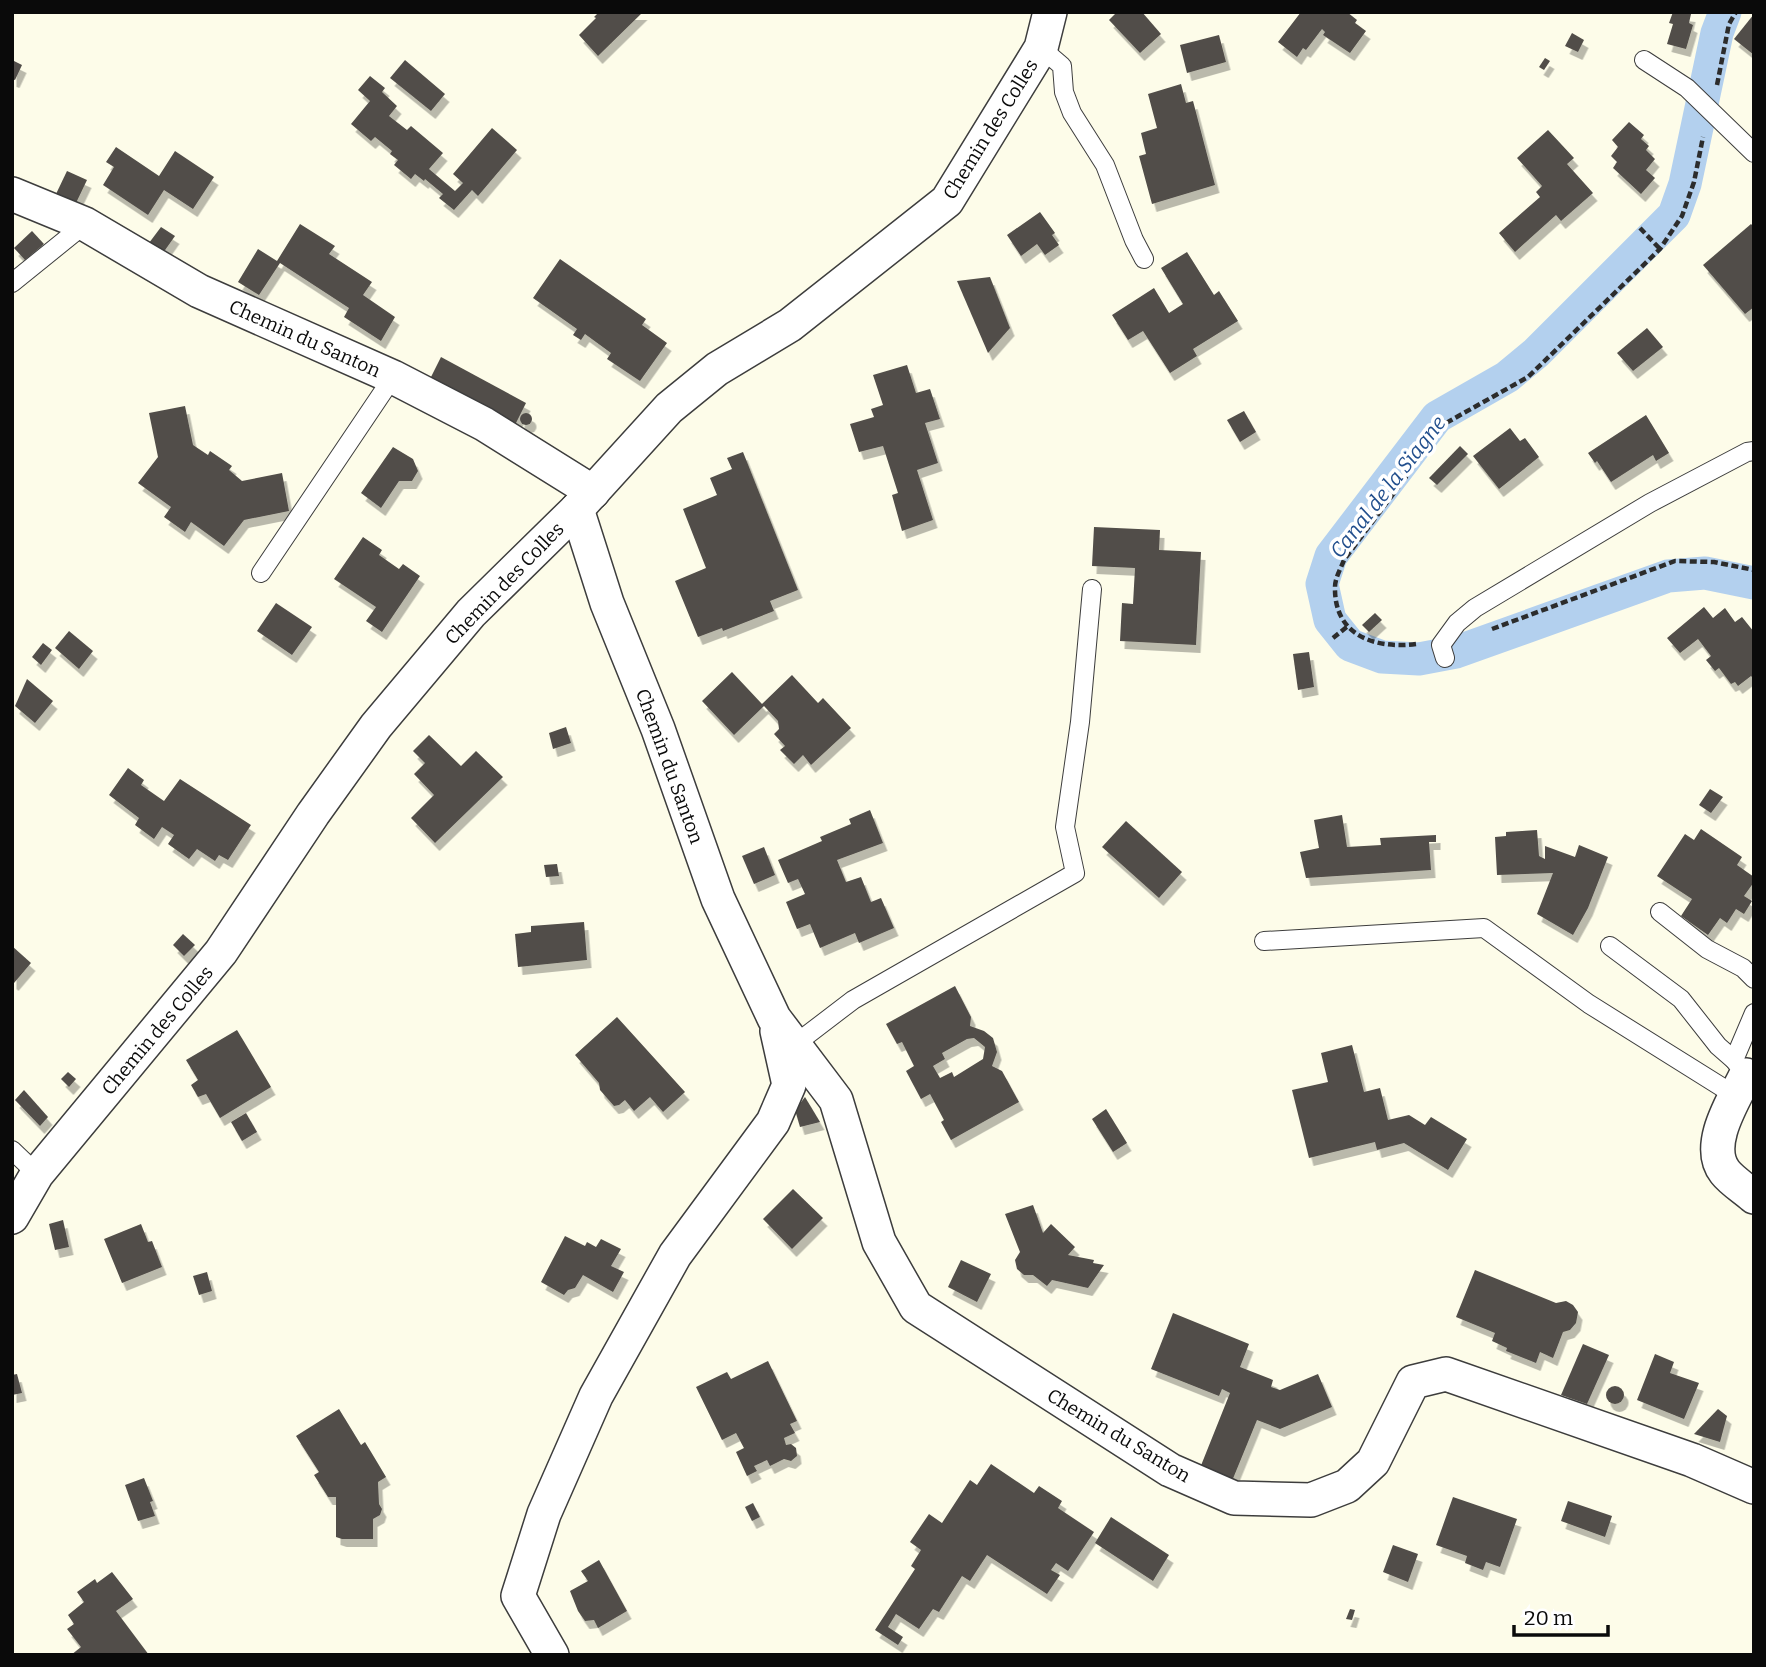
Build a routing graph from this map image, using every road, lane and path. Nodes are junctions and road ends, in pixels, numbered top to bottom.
1 (1050, 12) edge
2 (1736, 12) edge
3 (1041, 48) junction
4 (1644, 60) dead end
5 (1709, 108) junction
6 (1754, 153) edge
7 (12, 194) edge
8 (85, 224) junction
9 (1640, 228) dead end
10 (1658, 247) junction
11 (1144, 259) dead end
12 (12, 283) edge
13 (393, 377) junction
14 (1754, 451) edge
15 (585, 500) junction
16 (1754, 570) edge
17 (261, 573) dead end
18 (1092, 589) dead end
19 (1346, 627) junction
20 (1335, 637) dead end
21 (1445, 646) junction
22 (1660, 912) dead end
23 (1264, 941) dead end
24 (1610, 946) dead end
25 (1754, 979) edge
26 (1754, 1013) edge
27 (774, 1018) junction
28 (794, 1045) junction
29 (1742, 1078) edge
30 (12, 1150) edge
31 (37, 1174) junction
32 (1754, 1197) edge
33 (12, 1217) edge
34 (1754, 1487) edge
35 (552, 1655) edge

1 - 3 street, Chemin des Colles
2 - 5 path
3 - 11 lane
3 - 15 street, Chemin des Colles
4 - 5 lane
5 - 6 lane
5 - 10 path
7 - 8 street, Chemin du Santon
8 - 12 lane
8 - 13 street, Chemin du Santon
9 - 10 path
10 - 19 path
13 - 15 street, Chemin du Santon
13 - 17 lane
14 - 21 lane
15 - 27 street, Chemin du Santon
15 - 31 street, Chemin des Colles
16 - 21 path
18 - 28 lane
19 - 20 path
19 - 21 path
22 - 25 lane
23 - 29 lane
24 - 29 lane
26 - 29 lane
27 - 28 street, Chemin du Santon
27 - 35 street, Chemin du Santon
28 - 34 street, Chemin du Santon
29 - 32 street
30 - 31 lane
31 - 33 street, Chemin des Colles

